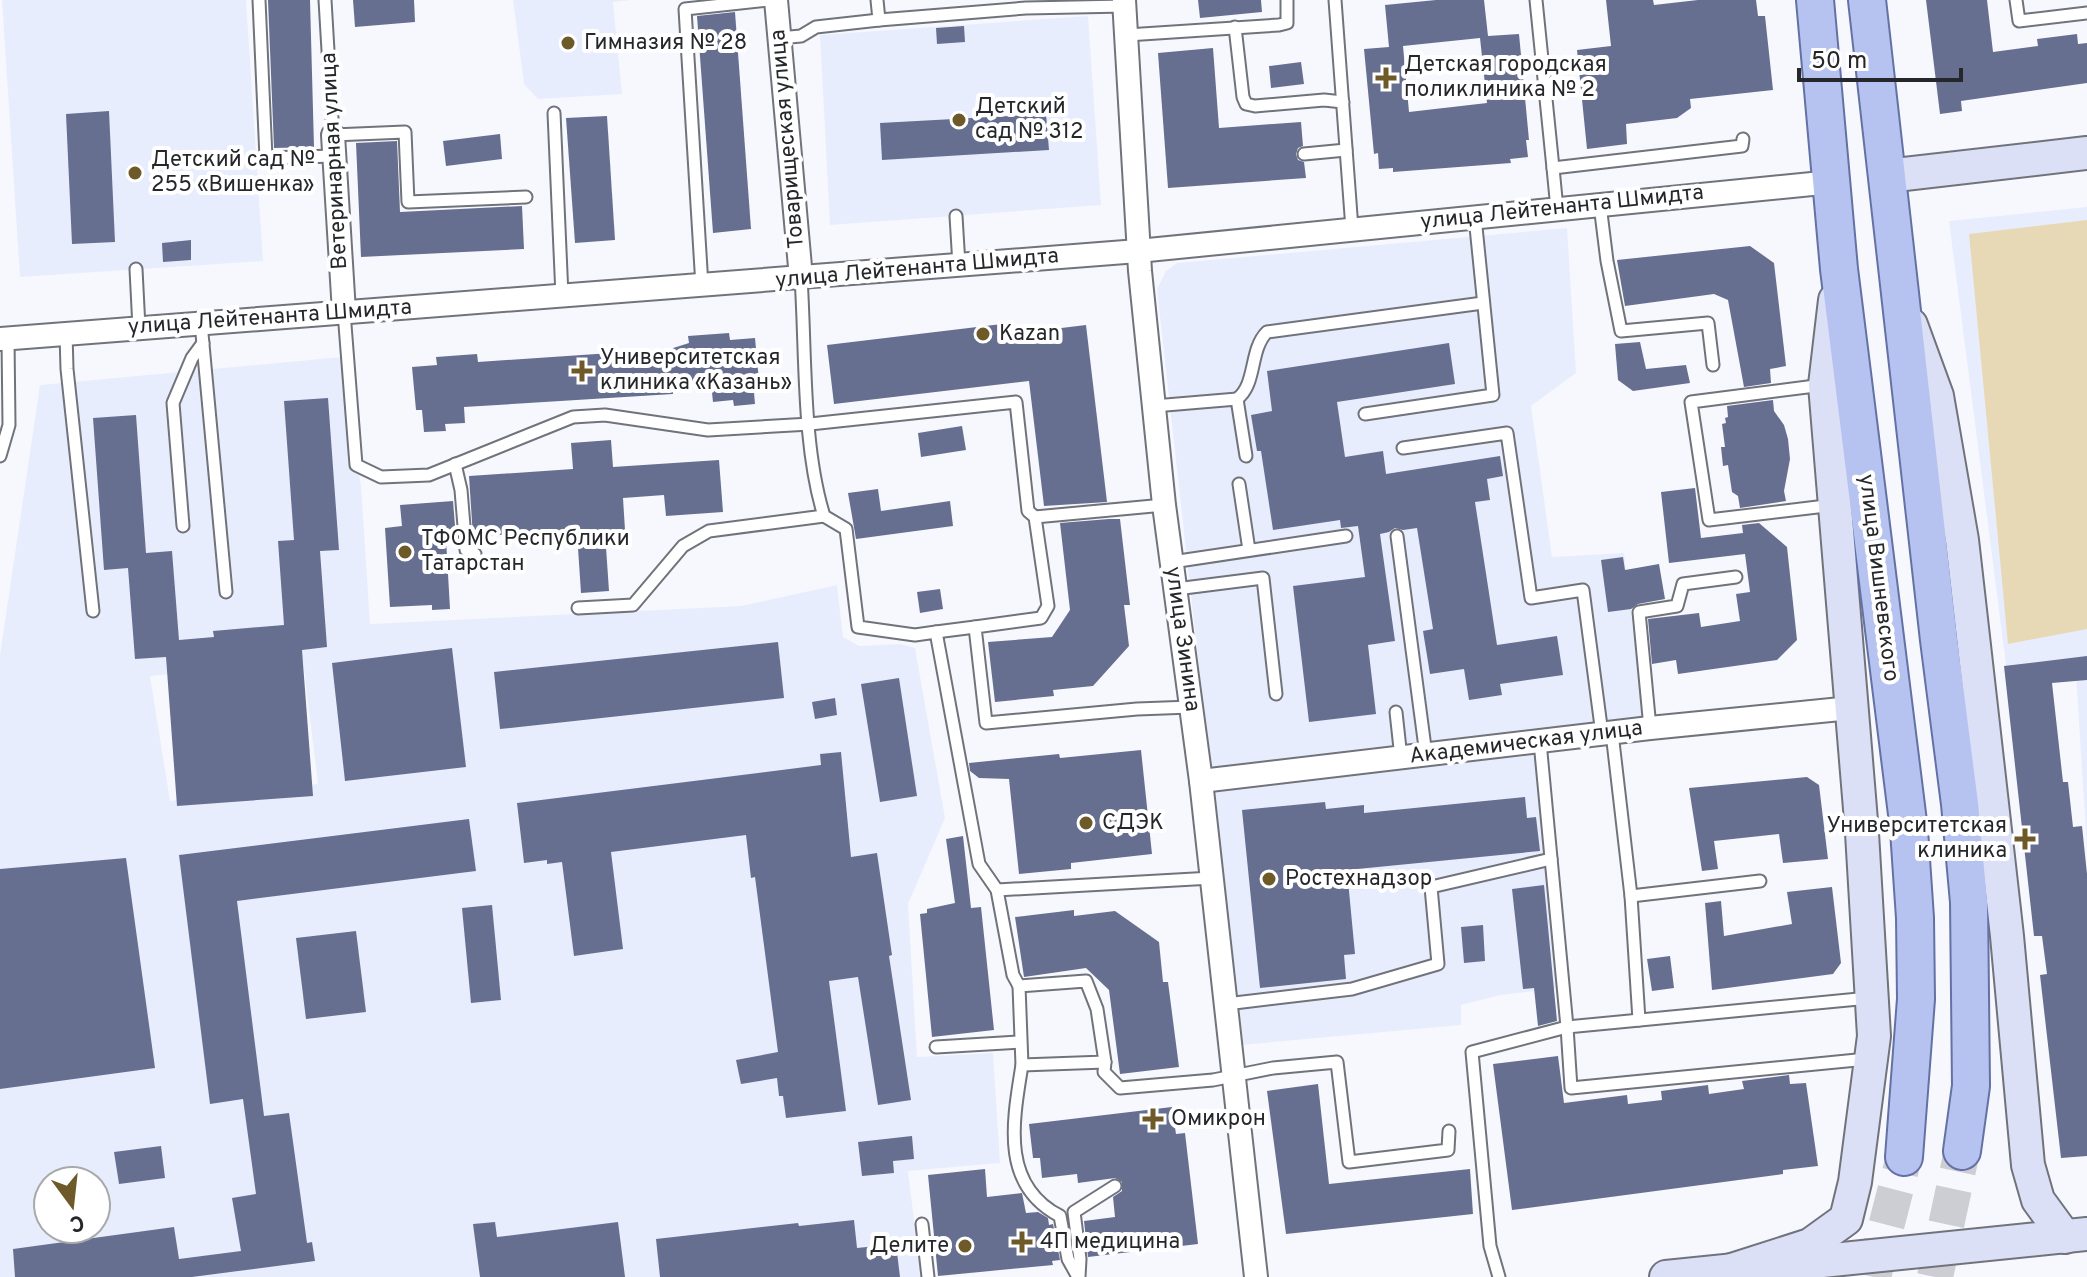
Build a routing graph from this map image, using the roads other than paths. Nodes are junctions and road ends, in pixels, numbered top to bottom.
1 (259, 0) edge
2 (325, 0) edge
3 (769, 0) edge
4 (776, 0) edge
5 (877, 0) edge
6 (1287, 0) edge
7 (1335, 0) edge
8 (1536, 0) edge
9 (1815, 0) edge
10 (1867, 0) edge
11 (2016, 0) edge
12 (1124, 3) edge
13 (1026, 4) edge
14 (2087, 13) edge
15 (879, 20) junction
16 (1235, 27) junction
17 (1127, 35) junction
18 (779, 38) junction
19 (1343, 102) junction
20 (554, 113) dead end
21 (1743, 139) dead end
22 (334, 146) junction
23 (1346, 150) junction
24 (2087, 153) edge
25 (1304, 154) dead end
26 (1553, 168) junction
27 (1887, 176) junction
28 (1832, 182) junction
29 (526, 197) dead end
30 (1600, 205) junction
31 (1557, 209) junction
32 (956, 216) dead end
33 (1475, 217) junction
34 (1352, 229) junction
35 (1138, 251) junction
36 (959, 265) junction
37 (136, 269) dead end
38 (1839, 269) junction
39 (801, 278) junction
40 (702, 286) junction
41 (562, 296) junction
42 (1483, 303) junction
43 (1903, 303) junction
44 (344, 312) junction
45 (139, 328) junction
46 (202, 333) junction
47 (66, 334) junction
48 (4, 339) edge
49 (1713, 365) dead end
50 (1825, 385) junction
51 (1237, 399) junction
52 (1154, 406) junction
53 (1365, 414) dead end
54 (810, 424) junction
55 (1403, 448) dead end
56 (0, 456) edge
57 (1246, 456) dead end
58 (455, 464) junction
59 (1239, 484) dead end
60 (1164, 505) junction
61 (1835, 505) junction
62 (824, 516) junction
63 (1035, 517) junction
64 (183, 526) dead end
65 (1346, 536) dead end
66 (1397, 536) dead end
67 (1249, 550) junction
68 (475, 554) dead end
69 (1172, 562) junction
70 (1736, 577) dead end
71 (1176, 589) junction
72 (226, 592) dead end
73 (578, 608) dead end
74 (93, 611) dead end
75 (975, 627) junction
76 (936, 632) junction
77 (1276, 694) dead end
78 (1191, 707) junction
79 (1851, 708) junction
80 (1396, 712) dead end
81 (1650, 728) junction
82 (1607, 733) junction
83 (1540, 742) junction
84 (1426, 755) junction
85 (1401, 758) junction
86 (1201, 781) junction
87 (1551, 859) junction
88 (1212, 878) junction
89 (1760, 881) dead end
90 (997, 890) junction
91 (1631, 896) junction
92 (1019, 986) junction
93 (1873, 998) junction
94 (1226, 1004) junction
95 (1639, 1020) junction
96 (1567, 1027) junction
97 (1020, 1042) junction
98 (936, 1047) dead end
99 (1870, 1059) junction
100 (1105, 1062) junction
101 (1022, 1065) junction
102 (1234, 1076) junction
103 (1449, 1131) dead end
104 (1962, 1151) tunnel mouth
105 (1904, 1157) tunnel mouth
106 (1115, 1186) dead end
107 (922, 1224) dead end
108 (2076, 1236) edge
109 (1732, 1270) junction
110 (928, 1277) edge
111 (1078, 1277) edge
112 (1256, 1277) edge
113 (1499, 1277) edge
114 (1666, 1277) edge

1 - 22 lane
2 - 22 lane, Ветеринарная улица
3 - 40 lane
4 - 18 street, Товарищеская улица
5 - 15 lane
6 - 16 lane
7 - 19 lane
8 - 26 lane
9 - 28 main road, улица Вишневского
10 - 27 main road
11 - 14 lane
12 - 13 lane
12 - 17 street, улица Зинина
13 - 15 lane
15 - 18 lane
16 - 17 lane
16 - 19 lane
17 - 35 street, улица Зинина
18 - 39 street, Товарищеская улица
19 - 23 lane
20 - 41 lane
21 - 26 lane
22 - 29 lane
22 - 44 street, Ветеринарная улица
23 - 25 lane
23 - 34 lane
24 - 27 main road
26 - 31 lane
27 - 43 main road
28 - 30 street, улица Лейтенанта Шмидта
28 - 38 main road, улица Вишневского
30 - 31 street, улица Лейтенанта Шмидта
30 - 49 lane
31 - 33 street, улица Лейтенанта Шмидта
32 - 36 lane
33 - 34 street, улица Лейтенанта Шмидта
33 - 42 lane
34 - 35 street, улица Лейтенанта Шмидта
35 - 36 street, улица Лейтенанта Шмидта
35 - 52 street, улица Зинина
36 - 39 street, улица Лейтенанта Шмидта
37 - 45 lane
38 - 50 main road
38 - 105 main road, улица Вишневского
39 - 40 street, улица Лейтенанта Шмидта
39 - 54 lane
40 - 41 street, улица Лейтенанта Шмидта
41 - 44 street, улица Лейтенанта Шмидта
42 - 51 lane
42 - 53 lane
43 - 104 main road
43 - 108 main road
44 - 46 street, улица Лейтенанта Шмидта
44 - 58 lane, Ветеринарная улица
45 - 46 street, улица Лейтенанта Шмидта
45 - 47 street, улица Лейтенанта Шмидта
46 - 64 lane
46 - 72 lane
47 - 48 street, улица Лейтенанта Шмидта
47 - 74 lane
48 - 56 lane
50 - 61 main road
50 - 61 lane
51 - 52 lane
51 - 57 lane
52 - 60 street, улица Зинина
54 - 58 lane
54 - 62 lane
54 - 63 lane
55 - 82 lane
58 - 68 lane
59 - 67 lane
60 - 63 lane
60 - 69 street, улица Зинина
61 - 79 main road
62 - 73 lane
62 - 76 lane
63 - 75 lane
65 - 67 lane
66 - 84 lane
67 - 69 lane
69 - 71 street, улица Зинина
70 - 81 lane
71 - 77 lane
71 - 78 street, улица Зинина
75 - 76 lane
75 - 78 lane
76 - 90 lane
78 - 86 street, улица Зинина
79 - 81 street, Академическая улица
79 - 93 main road
80 - 85 lane
81 - 82 street, Академическая улица
82 - 83 street, Академическая улица
82 - 91 lane
83 - 84 street, Академическая улица
83 - 87 lane
84 - 85 street, Академическая улица
85 - 86 street, Академическая улица
86 - 88 street, улица Зинина
87 - 94 lane
87 - 96 lane
88 - 90 lane
88 - 94 street, улица Зинина
89 - 91 lane
90 - 92 lane
91 - 95 lane
92 - 97 lane
92 - 100 lane
93 - 95 lane
93 - 99 main road
94 - 102 street, улица Зинина
95 - 96 lane
96 - 99 lane
96 - 113 lane
97 - 98 lane
97 - 101 lane
99 - 109 main road
100 - 101 lane
100 - 102 lane
101 - 111 lane
102 - 103 lane
102 - 112 street, улица Зинина
106 - 111 lane
107 - 110 lane
108 - 109 main road
109 - 114 main road

